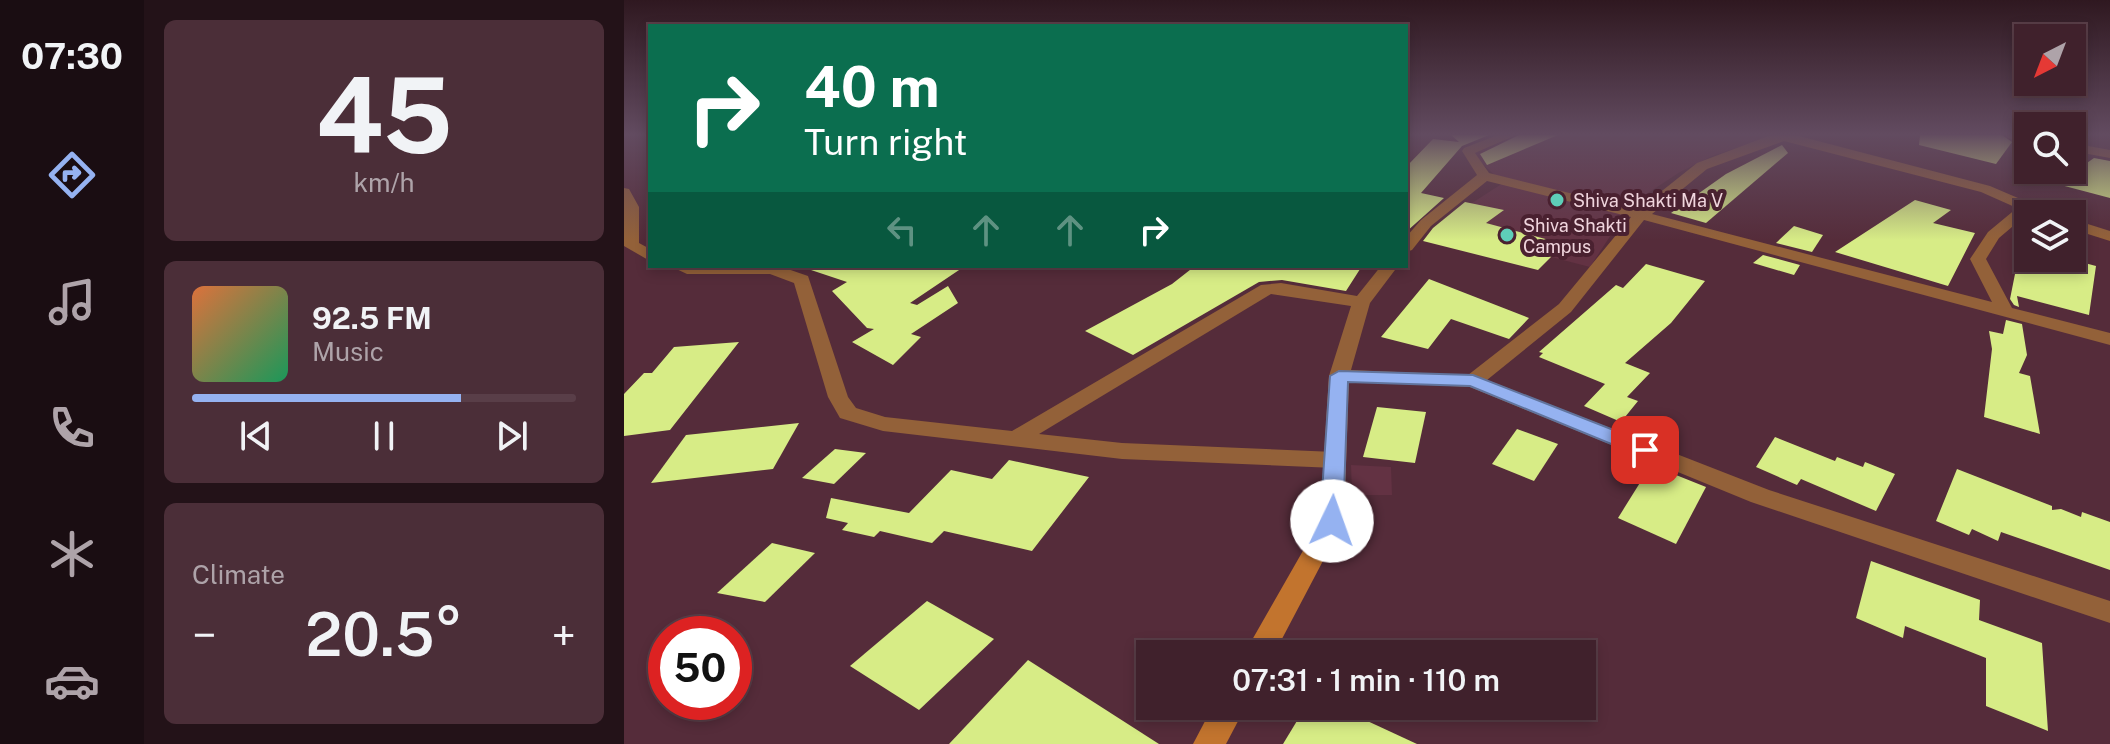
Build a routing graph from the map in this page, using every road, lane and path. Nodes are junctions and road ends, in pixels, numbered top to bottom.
1 (1480, 170) edge
2 (1697, 170) edge
3 (1904, 170) edge
4 (1484, 176) junction
5 (624, 192) edge
6 (2014, 201) edge
7 (1640, 216) junction
8 (2014, 218) edge
9 (2086, 228) edge
10 (2110, 236) edge
11 (630, 240) edge
12 (1408, 245) edge
13 (648, 254) edge
14 (684, 268) edge
15 (1388, 268) edge
16 (1361, 302) junction
17 (2004, 310) junction
18 (2110, 339) edge
19 (1339, 376) junction
20 (1473, 381) junction
21 (1015, 439) junction
22 (1335, 460) junction
23 (2110, 612) edge
24 (1267, 640) edge
25 (1222, 720) edge
26 (1209, 744) edge

1 - 4 street
2 - 7 street
3 - 6 street
4 - 7 street
4 - 12 street
5 - 11 street
7 - 17 street
7 - 20 street
8 - 17 street
9 - 10 street
11 - 13 street
14 - 21 street
15 - 16 street
16 - 19 street
16 - 21 street
17 - 18 street
19 - 20 street
19 - 22 main road
20 - 23 street
21 - 22 street
22 - 24 main road
25 - 26 main road

